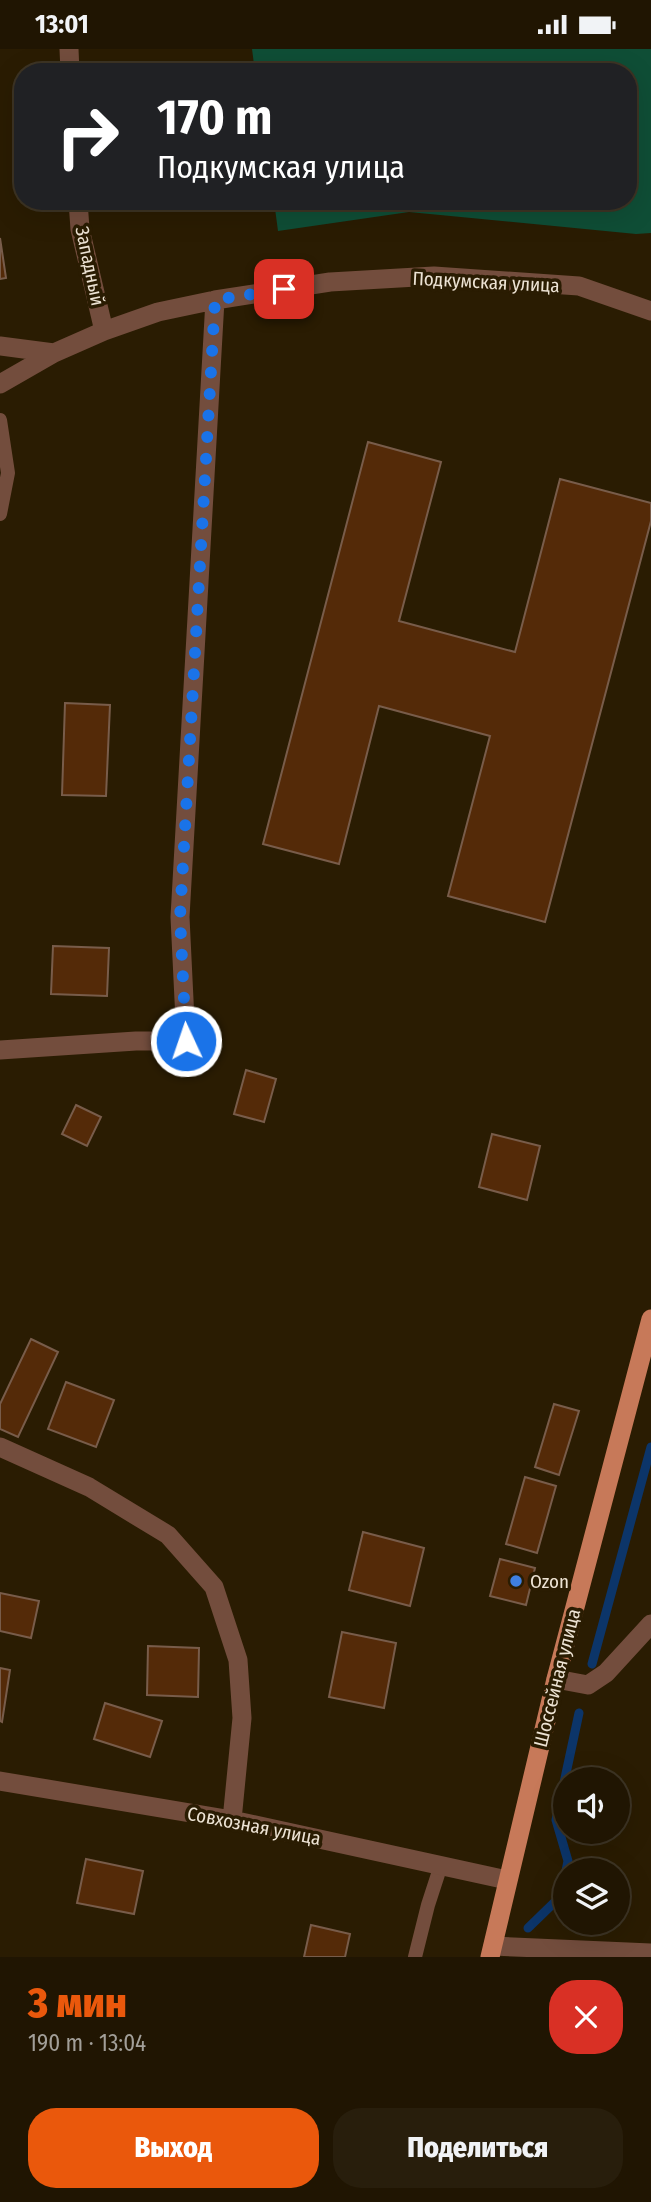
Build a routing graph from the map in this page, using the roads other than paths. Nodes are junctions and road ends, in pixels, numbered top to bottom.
1 (79, 210) edge
2 (215, 300) junction
3 (651, 311) edge
4 (104, 331) junction
5 (0, 347) edge
6 (54, 353) junction
7 (0, 384) edge
8 (0, 420) edge
9 (0, 514) edge
10 (0, 1050) edge
11 (651, 1319) edge
12 (0, 1447) edge
13 (651, 1624) edge
14 (556, 1679) junction
15 (0, 1781) edge
16 (232, 1820) junction
17 (441, 1865) junction
18 (507, 1880) junction
19 (491, 1952) edge
20 (651, 1953) edge
21 (415, 1957) edge

1 - 4 street, Западный
2 - 3 street, Подкумская улица
2 - 4 street, Подкумская улица
2 - 10 street
4 - 6 street, Подкумская улица
5 - 6 street
6 - 7 street, Подкумская улица
8 - 9 lane
11 - 14 main road, Шоссейная улица
12 - 16 street
13 - 14 street
14 - 18 main road, Шоссейная улица
15 - 16 street, Совхозная улица
16 - 17 street, Совхозная улица
17 - 18 street, Совхозная улица
17 - 21 lane
18 - 19 main road, Шоссейная улица
19 - 20 street

